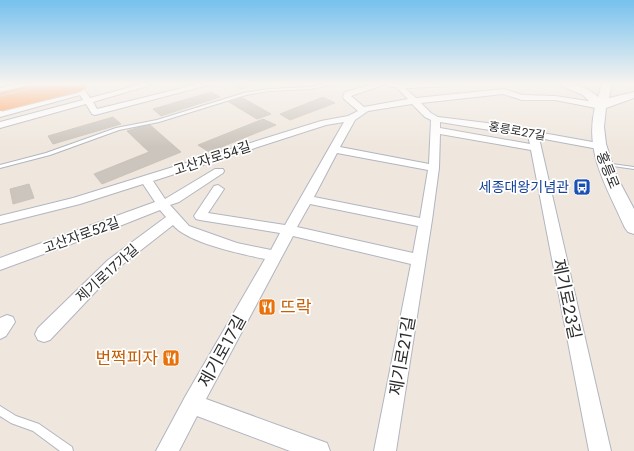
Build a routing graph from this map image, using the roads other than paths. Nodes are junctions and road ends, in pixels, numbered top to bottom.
1 (23, 105) edge
2 (51, 105) edge
3 (91, 105) edge
4 (123, 105) edge
5 (210, 105) edge
6 (351, 105) edge
7 (386, 105) edge
8 (418, 105) edge
9 (596, 105) edge
10 (601, 106) joint
11 (0, 110) edge
12 (357, 114) junction
13 (436, 124) junction
14 (2, 125) edge
15 (534, 141) junction
16 (598, 146) junction
17 (333, 149) junction
18 (603, 163) junction
19 (0, 167) edge
20 (434, 168) junction
21 (634, 168) edge
22 (219, 171) dead end
23 (146, 180) junction
24 (218, 189) dead end
25 (306, 199) junction
26 (162, 204) junction
27 (175, 217) junction
28 (0, 220) edge
29 (425, 223) junction
30 (634, 228) edge
31 (288, 230) junction
32 (274, 256) junction
33 (419, 260) junction
34 (0, 264) edge
35 (44, 334) dead end
36 (192, 404) junction
37 (0, 411) edge
38 (68, 451) edge
39 (166, 451) edge
40 (319, 451) edge
41 (385, 451) edge
42 (600, 451) edge

1 - 11 highway, bridge
2 - 14 street
3 - 4 street
5 - 19 lane
6 - 12 street
7 - 12 street, 고산자로54길
8 - 13 street
9 - 10 street, 고산자로54길
10 - 16 main road, 홍릉로
11 - 14 street
12 - 17 street, 제기로17길
12 - 23 street, 고산자로54길
13 - 15 street
13 - 20 street, 제기로21길
15 - 16 street, 홍릉로27길
15 - 42 street, 제기로23길
16 - 18 main road, 홍릉로
17 - 20 street
17 - 25 street, 제기로17길
18 - 21 lane
18 - 30 main road, 홍릉로
20 - 29 street, 제기로21길
22 - 26 street, 고산자로52길
23 - 26 street
23 - 28 street, 고산자로54길
24 - 31 street
25 - 29 street
25 - 31 street, 제기로17길
26 - 27 street
26 - 34 street, 고산자로52길
27 - 32 street
27 - 35 street, 제기로17가길
29 - 33 street, 제기로21길
31 - 32 street, 제기로17길
31 - 33 street
32 - 36 street, 제기로17길
33 - 41 street, 제기로21길
36 - 39 street, 제기로17길
36 - 40 street
37 - 38 lane

